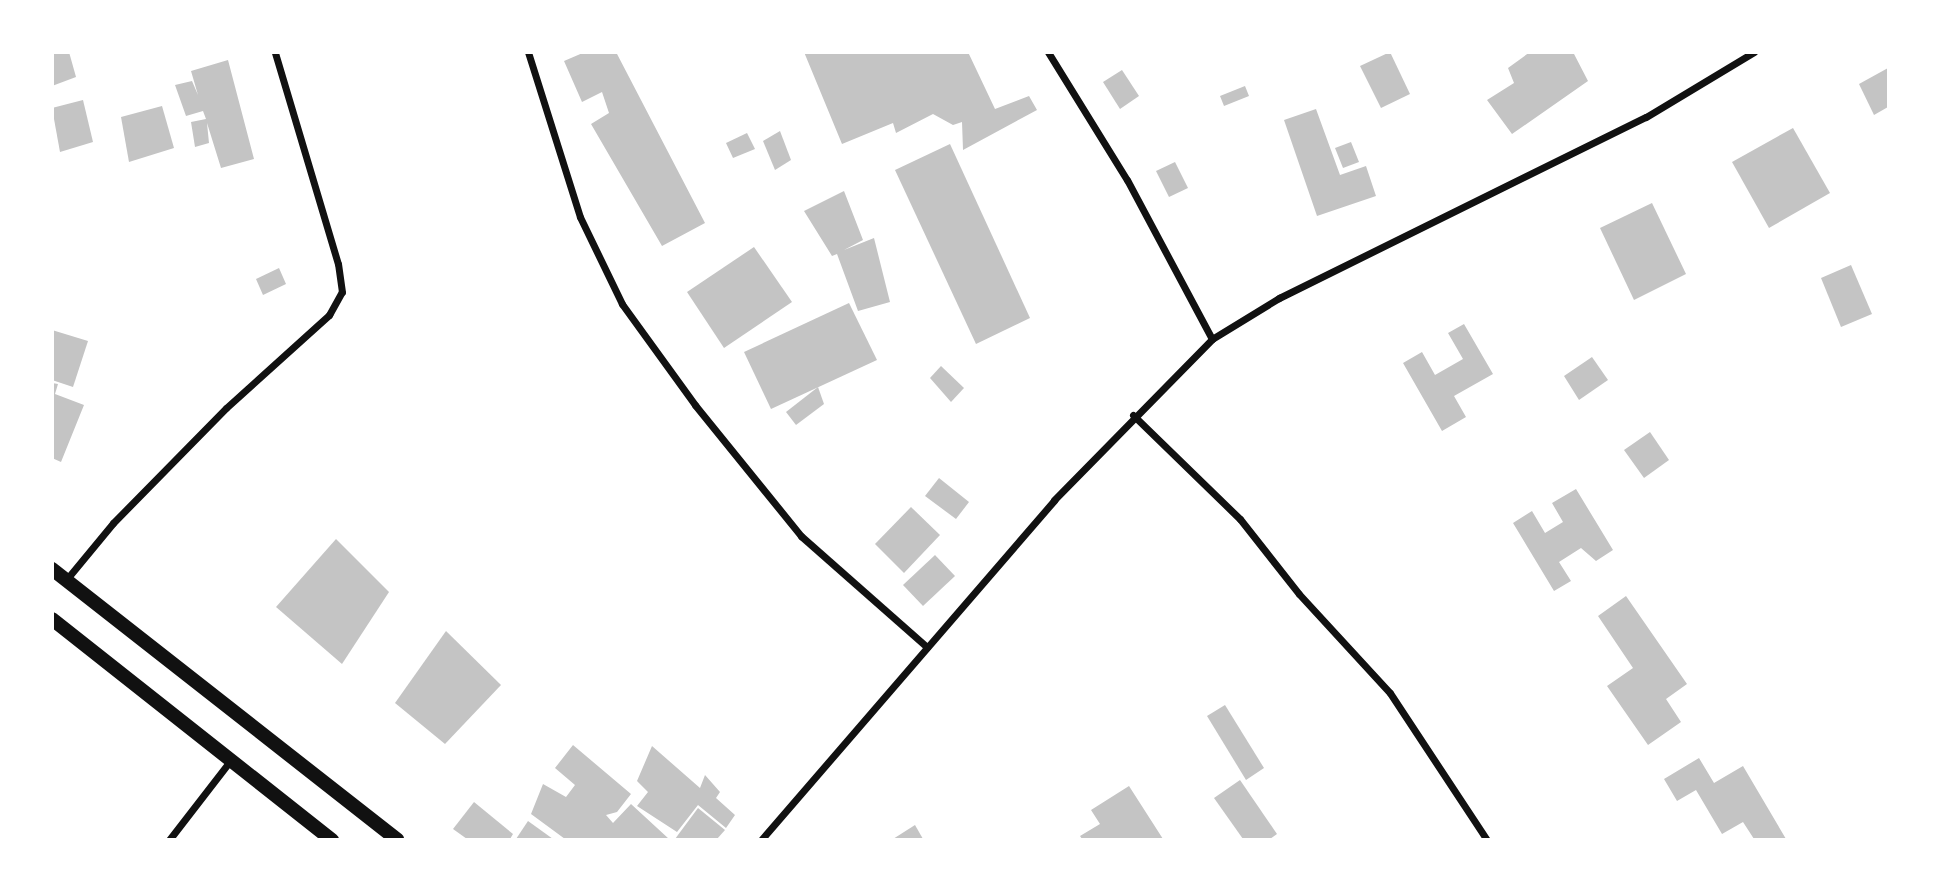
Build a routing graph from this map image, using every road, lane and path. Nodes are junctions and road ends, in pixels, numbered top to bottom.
1 (275, 52) edge
2 (528, 52) edge
3 (1048, 52) edge
4 (1754, 52) edge
5 (1212, 339) junction
6 (1133, 415) junction
7 (52, 569) edge
8 (65, 580) junction
9 (52, 619) edge
10 (927, 647) junction
11 (231, 760) junction
12 (169, 839) edge
13 (332, 839) edge
14 (398, 839) edge
15 (761, 839) edge
16 (1488, 839) edge

1 - 8 street
2 - 10 street
3 - 5 street
4 - 5 street
5 - 6 street
6 - 10 street
6 - 16 street
7 - 8 main road
8 - 14 main road
9 - 11 main road
10 - 15 street
11 - 12 street
11 - 13 main road

